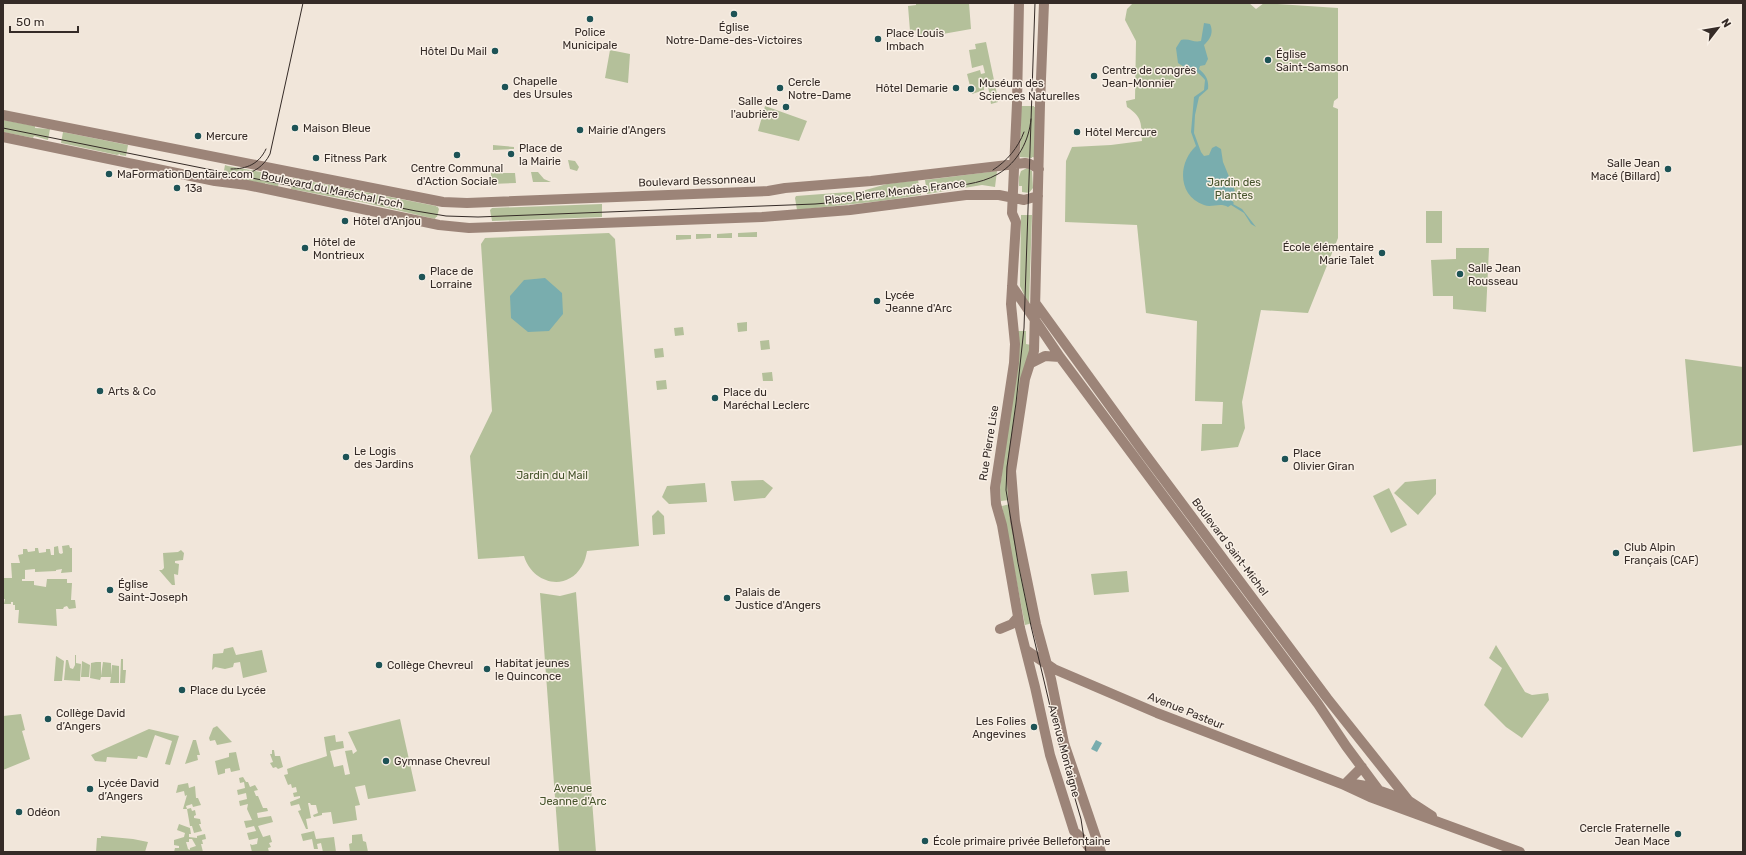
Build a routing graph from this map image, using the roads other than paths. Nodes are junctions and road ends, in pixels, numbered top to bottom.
1 (1019, 3) edge
2 (1044, 3) edge
3 (3, 115) edge
4 (3, 137) edge
5 (1015, 143) junction
6 (996, 166) junction
7 (1016, 167) junction
8 (1040, 169) junction
9 (777, 189) joint
10 (1038, 196) junction
11 (619, 197) joint
12 (1012, 198) junction
13 (623, 222) joint
14 (1012, 286) junction
15 (1036, 304) junction
16 (1035, 322) junction
17 (1060, 357) junction
18 (1031, 363) junction
19 (1018, 617) junction
20 (1000, 629) dead end
21 (1026, 650) junction
22 (1046, 664) junction
23 (1362, 767) junction
24 (1386, 773) junction
25 (1344, 783) junction
26 (1376, 788) junction
27 (1356, 791) junction
28 (1409, 801) junction
29 (1389, 804) junction
30 (1442, 823) junction
31 (1092, 852) edge
32 (1101, 852) edge
33 (1520, 852) edge

1 - 5 main road
2 - 8 main road
3 - 11 main road, Boulevard du Maréchal Foch
4 - 13 main road, Boulevard du Maréchal Foch
5 - 6 main road
5 - 7 main road
6 - 7 main road, Place Pierre Mendès France
6 - 9 main road, Place Pierre Mendès France
7 - 8 main road
7 - 12 main road
8 - 10 main road
9 - 11 main road, Boulevard Bessonneau
10 - 12 main road, Place Pierre Mendès France
10 - 15 main road
12 - 13 main road, Place Pierre Mendès France
12 - 14 main road
14 - 16 main road, Boulevard Saint-Michel
14 - 19 main road, Rue Pierre Lise
15 - 16 main road
15 - 24 main road, Boulevard Saint-Michel
16 - 17 main road, Boulevard Saint-Michel
16 - 18 main road
17 - 18 main road
17 - 23 main road, Boulevard Saint-Michel
18 - 22 main road
19 - 20 main road
19 - 21 main road, Rue Pierre Lise
21 - 22 main road, Avenue Pasteur
21 - 31 main road, Avenue Montaigne
22 - 25 main road, Avenue Pasteur
22 - 32 main road, Avenue Montaigne
23 - 25 main road
23 - 26 main road, Boulevard Saint-Michel
24 - 26 main road
24 - 28 main road, Boulevard Saint-Michel
25 - 26 main road, Avenue Pasteur
25 - 27 main road, Avenue Pasteur
26 - 27 main road
26 - 28 main road, Avenue Pasteur
26 - 29 main road
27 - 29 main road, Avenue Pasteur
28 - 30 main road, Avenue Pasteur
29 - 30 main road, Avenue Pasteur
30 - 33 main road, Avenue Pasteur

